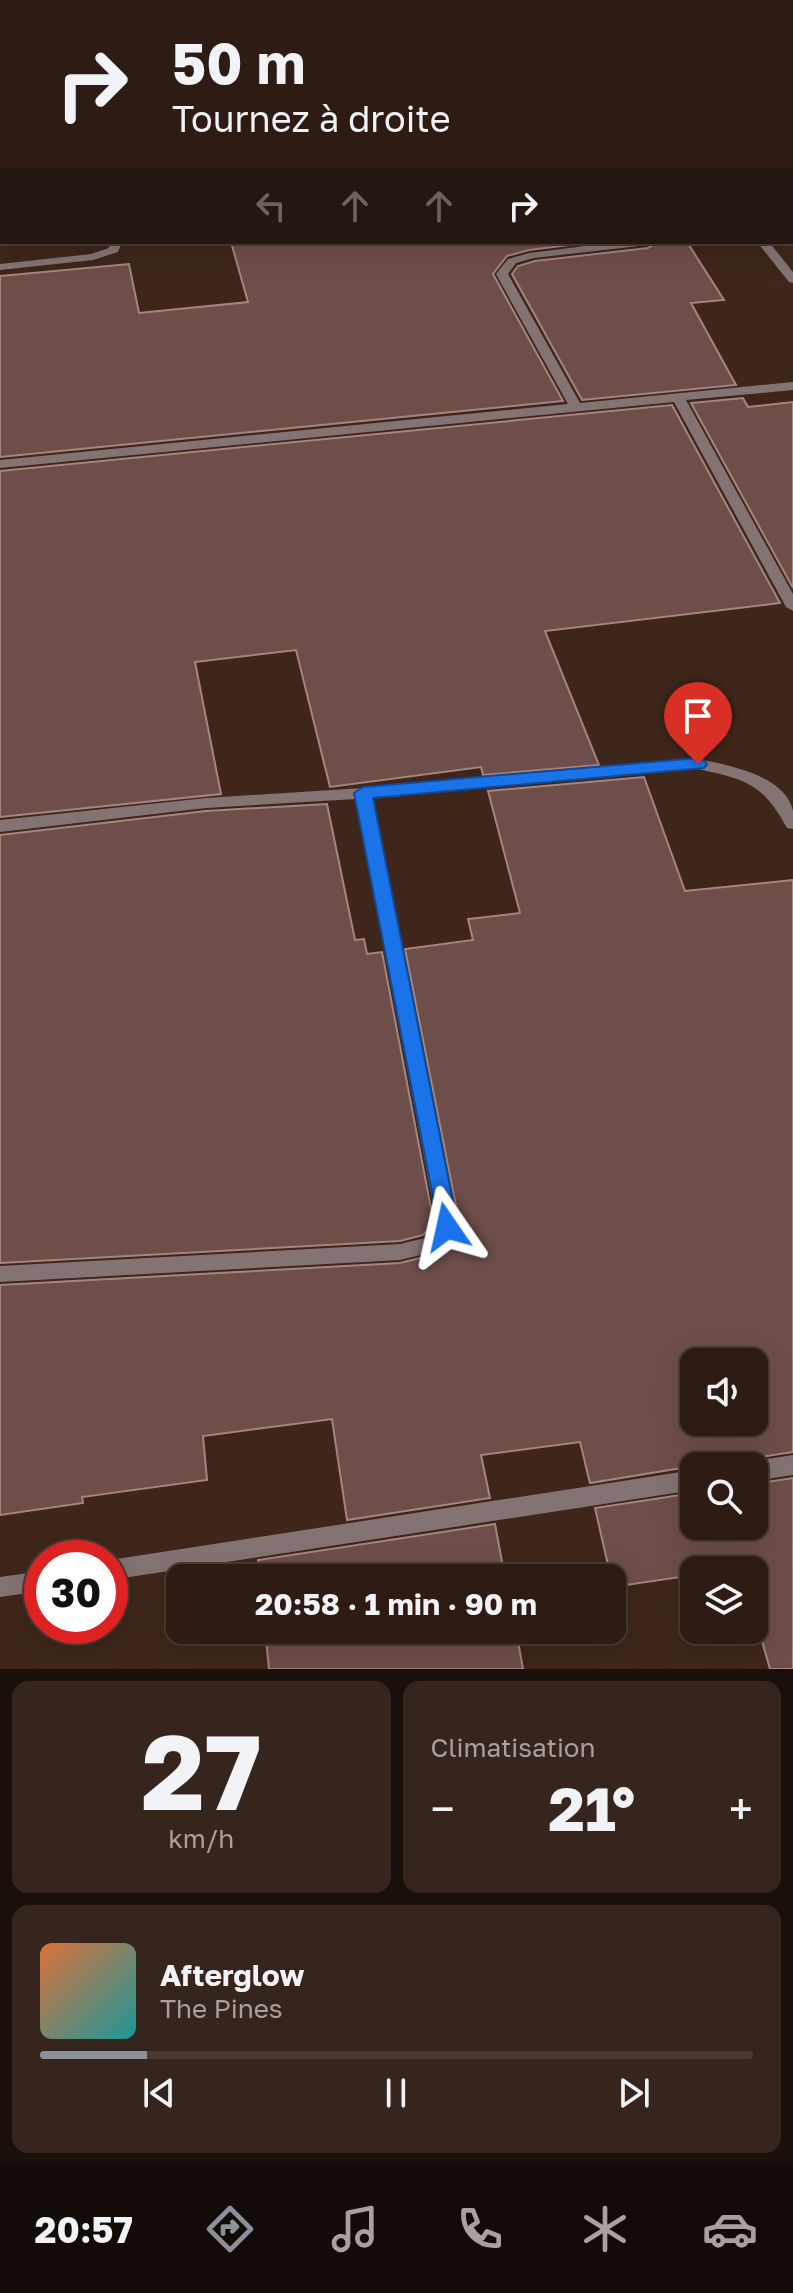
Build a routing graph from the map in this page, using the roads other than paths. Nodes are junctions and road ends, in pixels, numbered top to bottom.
1 (116, 244) edge
2 (630, 244) edge
3 (765, 244) edge
4 (0, 267) edge
5 (793, 280) edge
6 (793, 386) edge
7 (678, 398) junction
8 (576, 408) junction
9 (0, 464) edge
10 (793, 607) edge
11 (363, 793) junction
12 (793, 824) edge
13 (0, 826) edge
14 (0, 1274) edge
15 (793, 1465) edge
16 (768, 1469) edge
17 (680, 1482) edge
18 (128, 1567) edge
19 (24, 1584) edge
20 (0, 1587) edge

1 - 4 street
2 - 8 street
3 - 5 street
6 - 7 street
7 - 8 street
7 - 10 street
8 - 9 street
11 - 12 street
11 - 13 street
11 - 14 street
15 - 16 street
17 - 18 street
19 - 20 street

